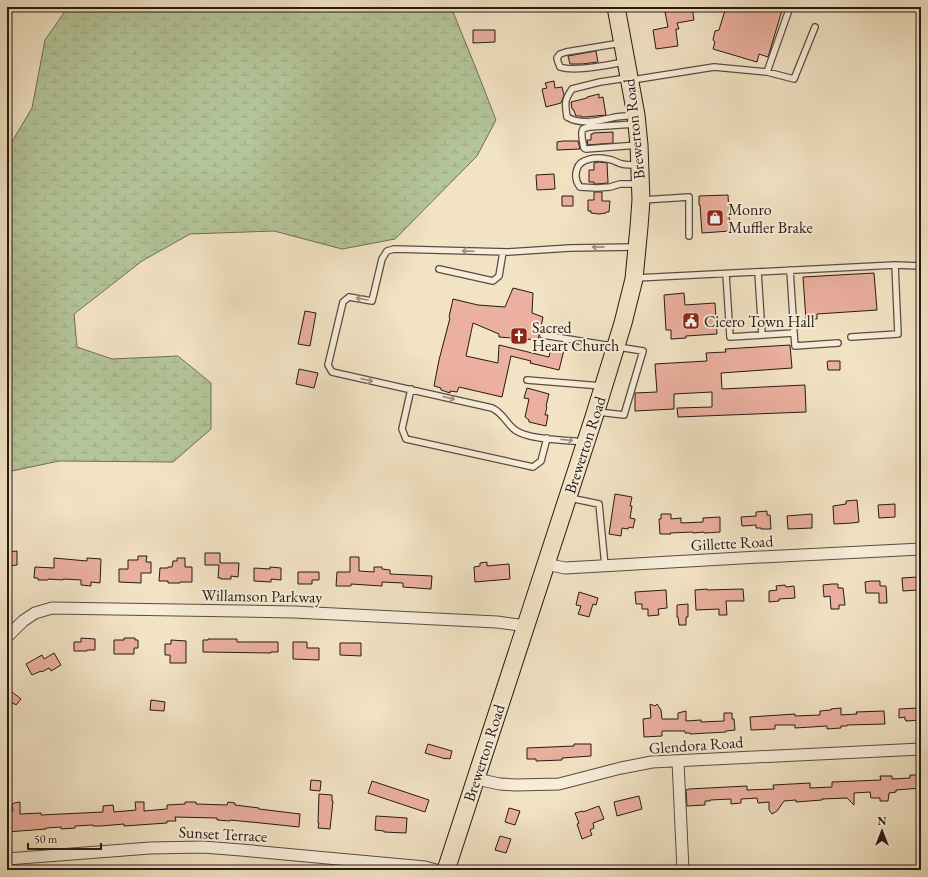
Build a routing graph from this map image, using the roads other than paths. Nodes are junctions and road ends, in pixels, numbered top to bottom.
1 (616, 7) edge
2 (790, 7) edge
3 (814, 27) dead end
4 (623, 43) junction
5 (767, 72) junction
6 (628, 73) junction
7 (636, 119) junction
8 (639, 145) junction
9 (640, 165) junction
10 (641, 192) junction
11 (689, 236) dead end
12 (637, 247) junction
13 (503, 252) junction
14 (895, 265) junction
15 (921, 266) edge
16 (439, 269) dead end
17 (790, 270) junction
18 (758, 272) junction
19 (726, 274) junction
20 (634, 279) junction
21 (794, 333) junction
22 (543, 335) dead end
23 (762, 335) junction
24 (851, 337) dead end
25 (838, 343) dead end
26 (616, 347) junction
27 (527, 380) dead end
28 (604, 386) junction
29 (411, 390) junction
30 (596, 411) junction
31 (547, 438) junction
32 (586, 442) junction
33 (568, 498) junction
34 (921, 549) edge
35 (546, 564) junction
36 (605, 566) junction
37 (526, 626) junction
38 (7, 637) edge
39 (921, 749) edge
40 (678, 761) junction
41 (476, 779) junction
42 (7, 859) edge
43 (436, 870) edge
44 (446, 870) edge
45 (683, 870) edge

1 - 4 main road, Brewerton Road
2 - 5 lane
3 - 5 lane
4 - 6 main road, Brewerton Road
4 - 6 lane
5 - 6 lane
6 - 7 main road, Brewerton Road
6 - 7 lane
7 - 8 main road, Brewerton Road
7 - 8 lane
8 - 9 main road, Brewerton Road
9 - 10 main road, Brewerton Road
9 - 10 lane
10 - 11 lane
10 - 12 main road, Brewerton Road
12 -> 13 lane
12 - 20 main road, Brewerton Road
13 - 16 lane
13 -> 29 lane
14 - 15 lane
14 - 17 lane
14 - 24 lane
17 - 18 lane
17 - 21 lane
18 - 19 lane
18 - 23 lane
19 - 20 lane
19 - 23 lane
20 - 26 main road, Brewerton Road
21 - 23 lane
21 - 25 lane
22 - 26 lane
26 - 28 main road, Brewerton Road
26 - 30 lane
27 - 28 lane
28 - 30 main road, Brewerton Road
29 -> 31 lane
29 - 31 lane
30 - 32 main road, Brewerton Road
31 -> 32 lane
32 - 33 main road, Brewerton Road
33 - 35 main road, Brewerton Road
33 - 36 lane
34 - 36 street, Gillette Road
35 - 36 street, Gillette Road
35 - 37 main road, Brewerton Road
37 - 38 street, Willamson Parkway
37 - 41 main road, Brewerton Road
39 - 40 street, Glendora Road
40 - 41 street, Glendora Road
40 - 45 street
41 - 44 main road, Brewerton Road
42 - 43 street, Sunset Terrace

